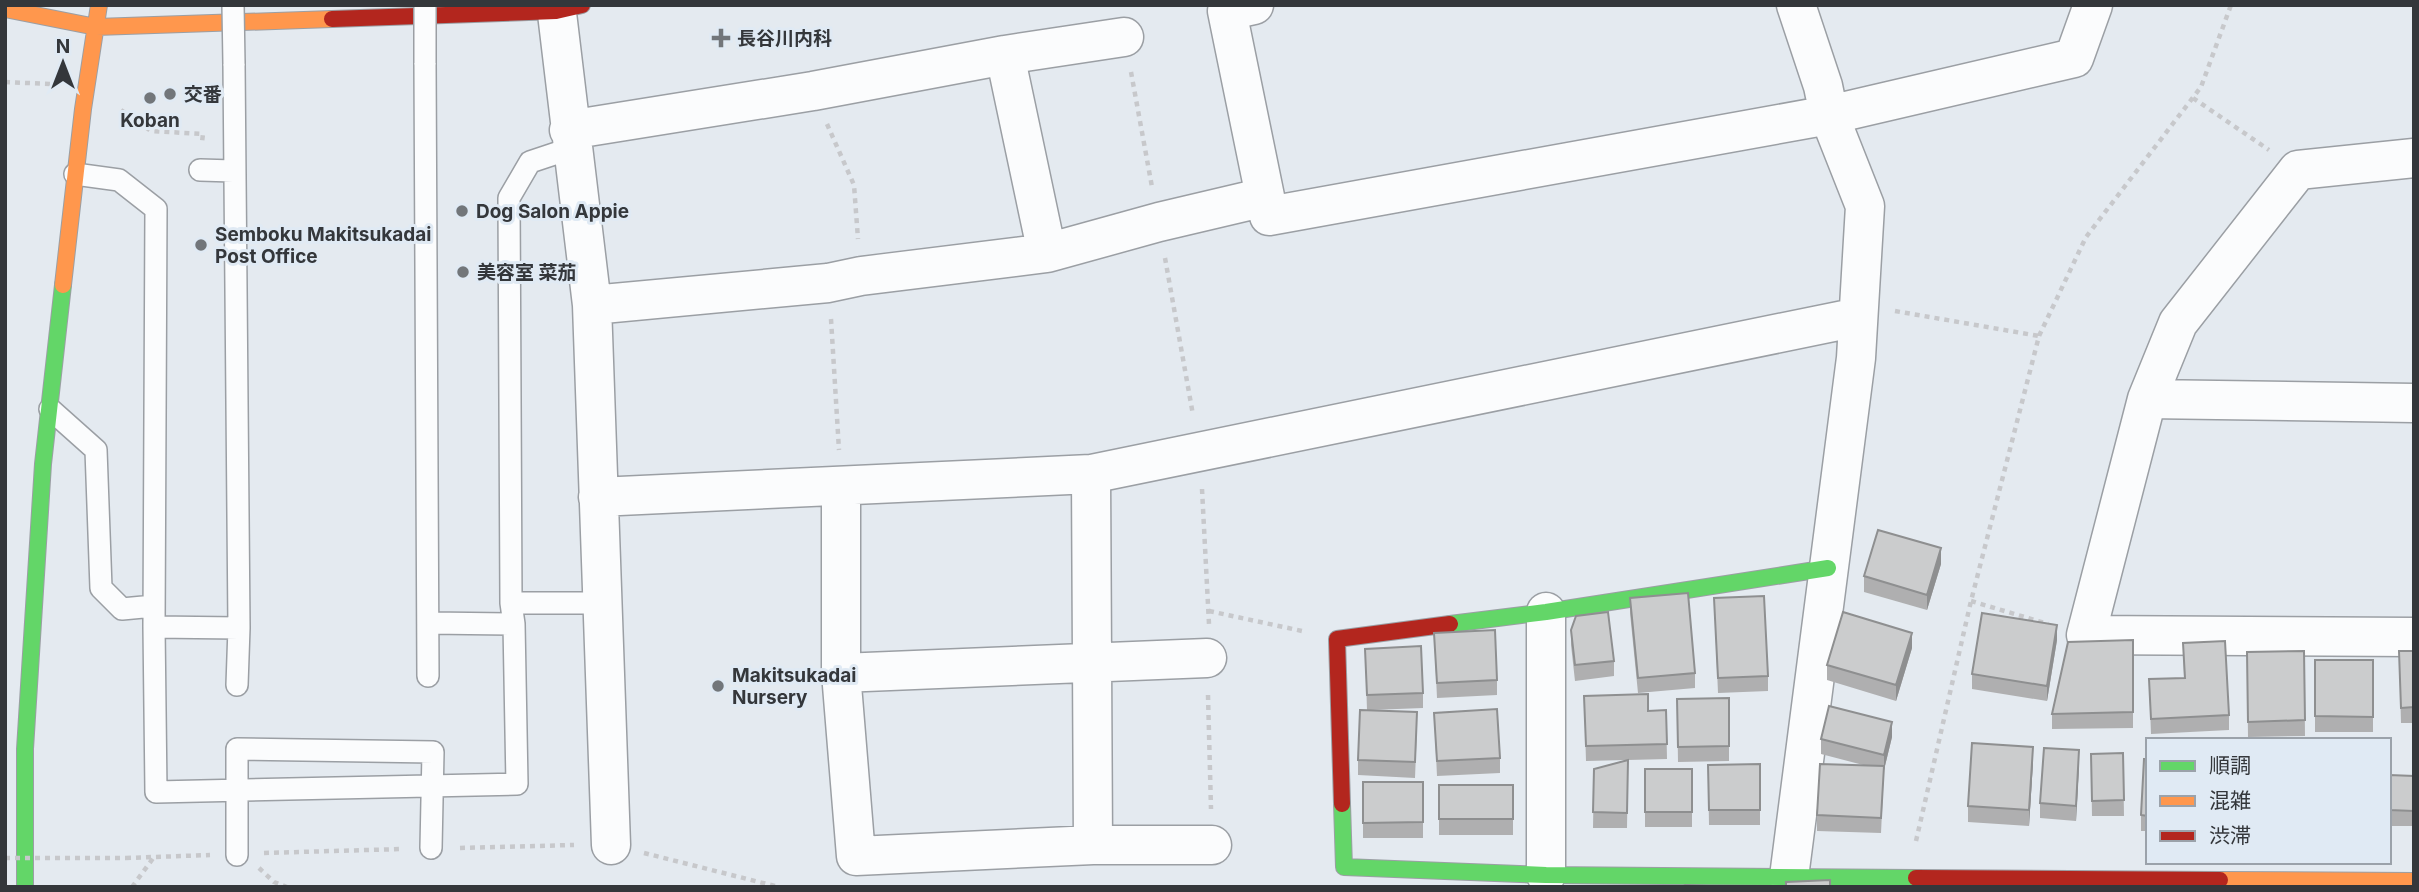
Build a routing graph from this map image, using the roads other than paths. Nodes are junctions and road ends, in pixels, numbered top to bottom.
1 (99, 5) edge
2 (233, 5) edge
3 (425, 5) edge
4 (1254, 5) edge
5 (1796, 5) edge
6 (2093, 5) edge
7 (564, 7) edge
8 (5, 9) edge
9 (96, 27) junction
10 (1124, 37) dead end
11 (1005, 55) junction
12 (1829, 115) junction
13 (570, 139) junction
14 (2414, 158) edge
15 (201, 170) road end
16 (233, 171) junction
17 (75, 174) junction
18 (1265, 197) junction
19 (1047, 253) junction
20 (592, 305) junction
21 (1859, 311) junction
22 (2147, 399) junction
23 (2414, 403) edge
24 (50, 409) junction
25 (1091, 474) junction
26 (841, 486) junction
27 (598, 497) junction
28 (1828, 568) junction
29 (601, 604) junction
30 (1546, 612) junction
31 (512, 614) junction
32 (154, 616) junction
33 (429, 623) junction
34 (239, 628) junction
35 (2414, 637) edge
36 (1207, 658) dead end
37 (1092, 663) junction
38 (841, 673) junction
39 (428, 676) dead end
40 (237, 685) dead end
41 (432, 786) junction
42 (237, 790) junction
43 (611, 845) road end
44 (1093, 845) junction
45 (1212, 845) dead end
46 (431, 848) road end
47 (241, 854) road end
48 (1546, 875) junction
49 (1789, 877) junction
50 (2414, 881) edge
51 (25, 887) edge

1 - 9 street
2 - 16 lane, bridge
3 - 33 lane, bridge
4 - 18 street
5 - 12 street
6 - 12 street
7 - 9 street
7 - 13 street
8 - 9 street
9 - 17 street
10 - 11 street
11 - 13 street
11 - 19 street
12 - 18 street
12 - 21 street
13 - 20 street
13 - 31 lane
14 - 22 street
15 - 16 lane
16 - 34 lane
17 - 24 street
17 - 32 lane
18 - 19 street
19 - 20 street
20 - 27 street
21 - 25 street
21 - 28 street
22 - 23 street
22 - 35 street
24 - 32 lane
24 - 51 street
25 - 26 street
25 - 37 street
26 - 27 street
26 - 38 street
27 - 29 street
28 - 30 street
28 - 49 street
29 - 31 lane
29 - 43 street
30 - 48 street
30 - 48 street
31 - 33 lane
31 - 41 lane
32 - 34 lane
32 - 42 lane
33 - 39 lane
34 - 40 lane
36 - 37 street
37 - 38 street
37 - 44 street
38 - 44 street
41 - 42 lane
41 - 42 lane
41 - 46 lane
42 - 47 lane
44 - 45 street
48 - 49 street
49 - 50 street

